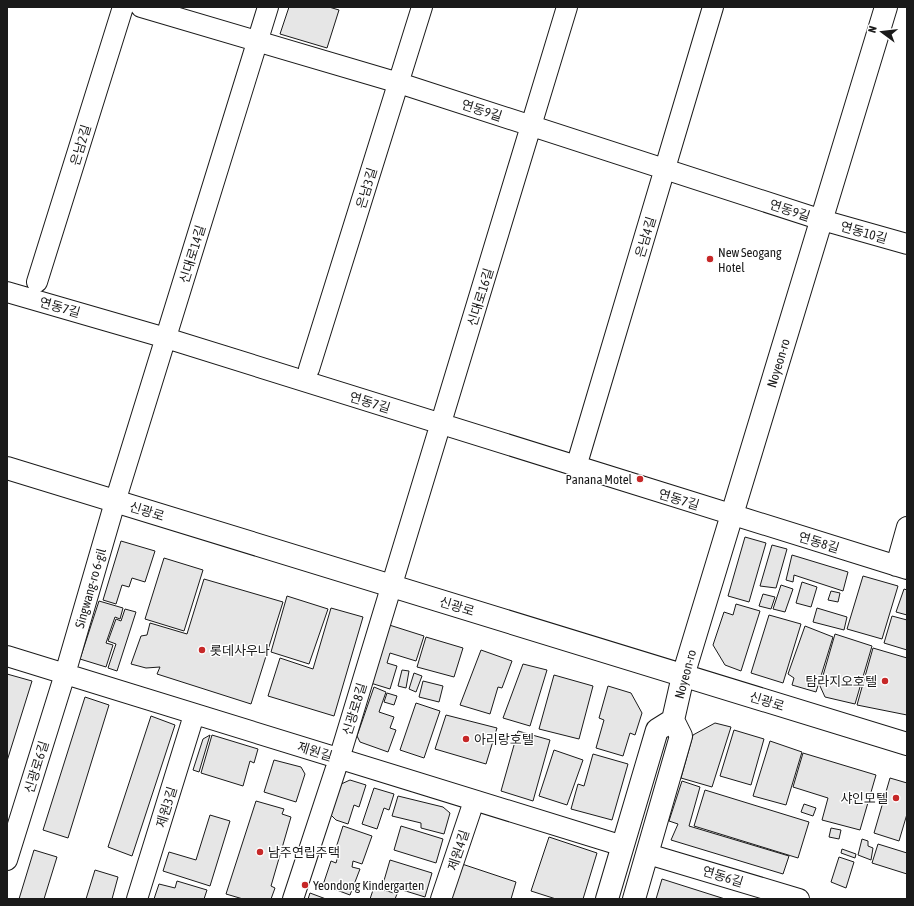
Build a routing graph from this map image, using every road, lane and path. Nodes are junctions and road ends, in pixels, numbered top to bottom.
1 (122, 7) edge
2 (141, 7) edge
3 (268, 7) edge
4 (422, 7) edge
5 (567, 7) edge
6 (713, 7) edge
7 (886, 7) edge
8 (257, 42) junction
9 (399, 83) junction
10 (531, 126) junction
11 (665, 169) junction
12 (822, 220) junction
13 (907, 244) edge
14 (37, 282) dead end
15 (7, 292) edge
16 (166, 338) junction
17 (309, 369) dead end
18 (441, 424) junction
19 (576, 467) junction
20 (7, 468) edge
21 (115, 502) junction
22 (732, 516) junction
23 (907, 527) edge
24 (901, 567) edge
25 (392, 586) junction
26 (7, 656) edge
27 (65, 674) junction
28 (683, 676) junction
29 (194, 715) junction
30 (673, 720) junction
31 (907, 744) edge
32 (339, 758) junction
33 (474, 801) junction
34 (623, 846) junction
35 (648, 854) junction
36 (7, 860) edge
37 (138, 899) edge
38 (294, 899) edge
39 (441, 899) edge
40 (607, 899) edge
41 (634, 899) edge
42 (799, 899) edge

1 - 14 street, 은남2길
2 - 8 street, 연동9길
3 - 8 street, 신대로14길
4 - 9 street, 은남3길
5 - 10 street, 신대로16길
6 - 11 street, 은남4길
7 - 12 main road, Noyeon-ro
8 - 9 street, 연동9길
8 - 16 street, 신대로14길
9 - 10 street, 연동9길
9 - 17 street, 은남3길
10 - 11 street, 연동9길
10 - 18 street, 신대로16길
11 - 12 street, 연동9길
11 - 19 street, 은남4길
12 - 13 street, 연동10길
12 - 22 main road, Noyeon-ro
15 - 16 street, 연동7길
16 - 18 street, 연동7길
16 - 21 street, 신대로14길
18 - 19 street, 연동7길
18 - 25 street, 신대로16길
19 - 22 street, 연동7길
20 - 21 main road, 신광로
21 - 25 main road, 신광로
21 - 27 street, Singwang-ro 6-gil
22 - 24 street, 연동8길
22 - 28 main road, Noyeon-ro
23 - 24 street
25 - 28 main road, 신광로
25 - 32 street, 신광로8길
26 - 27 street, 제원길
27 - 29 street, 제원길
27 - 36 street, 신광로6길
28 - 30 main road, Noyeon-ro
28 - 31 main road, 신광로
29 - 32 street, 제원길
29 - 37 street, 제원3길
30 - 34 main road
30 - 35 main road
32 - 33 street, 제원길
32 - 38 street, 신광로8길
33 - 34 street, 제원길
33 - 39 street, 제원4길
34 - 40 main road
35 - 41 main road
35 - 42 street, 연동6길

